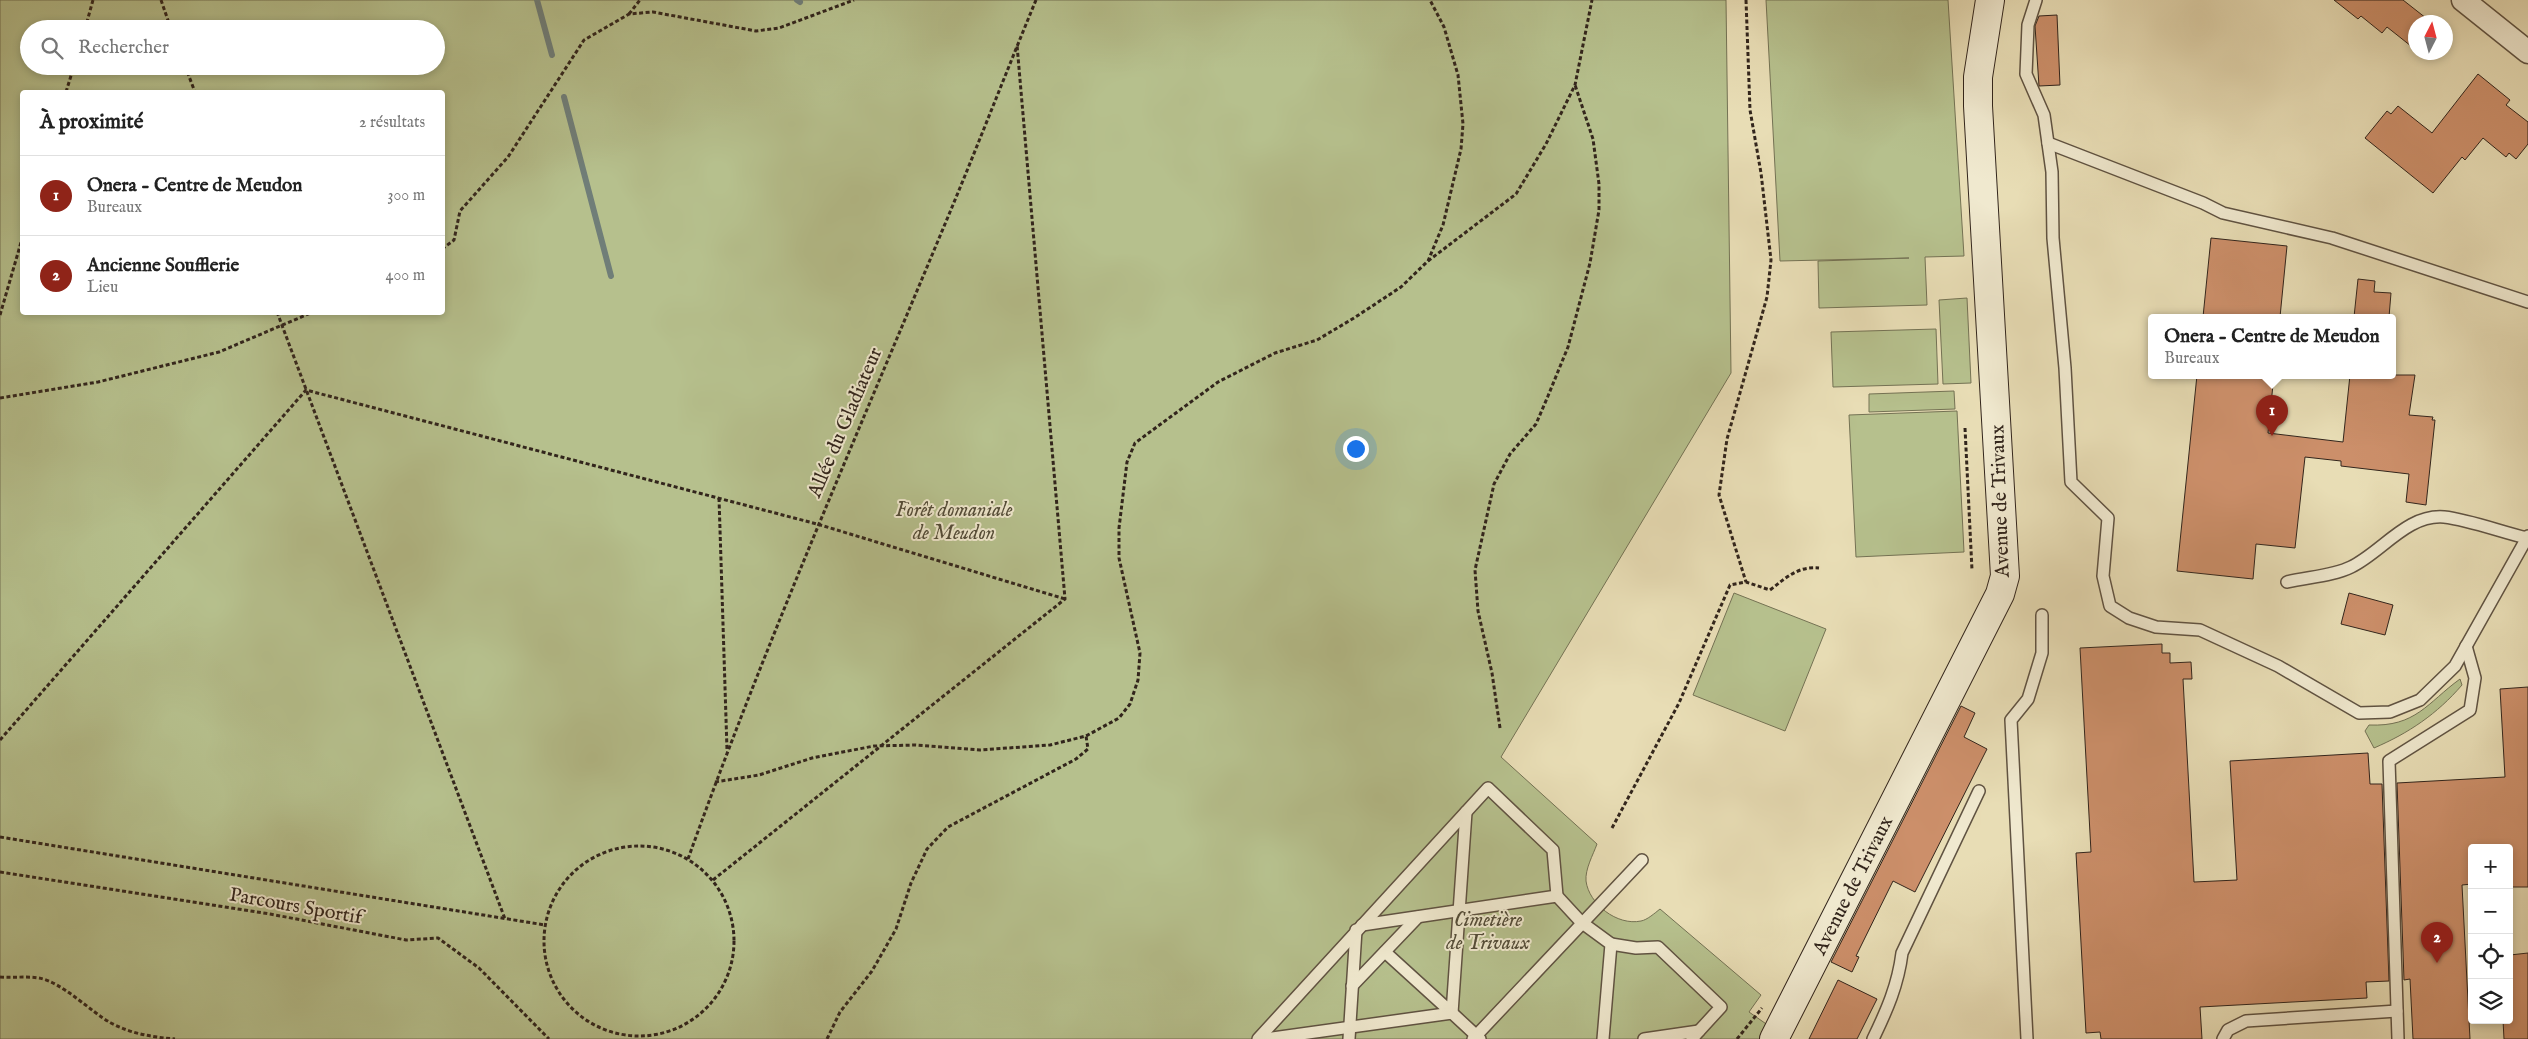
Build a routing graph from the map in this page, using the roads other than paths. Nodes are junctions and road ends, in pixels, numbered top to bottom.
1 (1990, 0) edge
2 (2036, 0) edge
3 (2464, 0) edge
4 (2528, 52) edge
5 (2048, 144) junction
6 (2528, 302) edge
7 (2527, 537) edge
8 (2288, 582) dead end
9 (2042, 615) dead end
10 (2466, 646) junction
11 (1979, 791) dead end
12 (1466, 812) junction
13 (1642, 860) dead end
14 (1557, 896) junction
15 (1459, 912) junction
16 (1418, 917) junction
17 (1581, 922) junction
18 (1359, 927) junction
19 (1611, 944) junction
20 (1385, 952) junction
21 (1352, 986) junction
22 (2397, 1011) junction
23 (1452, 1013) junction
24 (1349, 1033) edge
25 (1695, 1035) edge
26 (1476, 1038) edge
27 (1874, 1038) edge
28 (1258, 1039) edge
29 (1265, 1039) edge
30 (1603, 1039) edge
31 (1644, 1039) edge
32 (1774, 1039) edge
33 (2027, 1039) edge
34 (2223, 1039) edge
35 (2398, 1039) edge

1 - 32 main road, Avenue de Trivaux
2 - 5 lane
3 - 4 street
5 - 6 lane
5 - 10 lane
7 - 8 lane
7 - 10 lane
9 - 33 lane
10 - 22 lane
11 - 27 lane
12 - 14 lane
12 - 15 lane
12 - 18 lane
13 - 17 lane
14 - 15 lane
14 - 17 lane
15 - 16 lane
15 - 23 lane
16 - 18 lane
16 - 20 lane
17 - 19 lane
17 - 26 lane
18 - 21 lane
18 - 28 lane
19 - 25 lane
19 - 30 lane
20 - 21 lane
20 - 23 lane
21 - 24 lane
22 - 34 lane
22 - 35 lane
23 - 24 lane
23 - 26 lane
24 - 29 lane
25 - 31 lane

